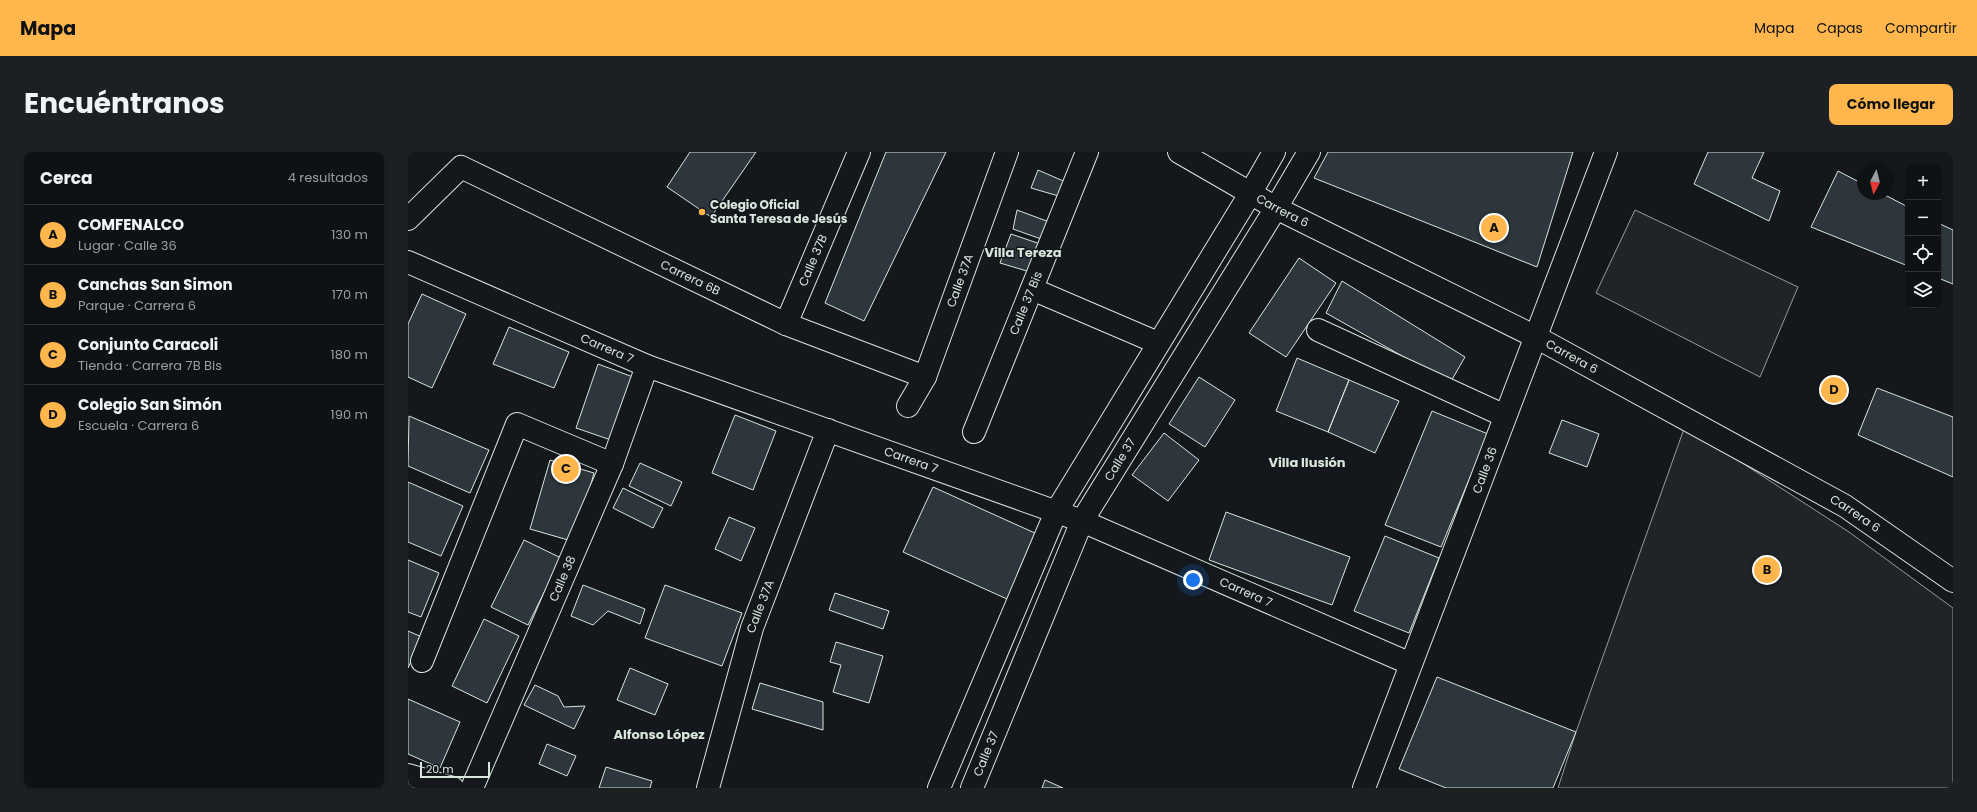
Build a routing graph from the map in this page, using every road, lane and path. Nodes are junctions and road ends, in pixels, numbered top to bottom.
1 (858, 152) edge
2 (1007, 152) edge
3 (1086, 152) edge
4 (1180, 152) edge
5 (1274, 152) edge
6 (1309, 152) edge
7 (1606, 152) edge
8 (1250, 194) junction
9 (1276, 208) junction
10 (408, 219) edge
11 (408, 262) edge
12 (1032, 289) junction
13 (786, 324) junction
14 (1318, 330) dead end
15 (1536, 337) junction
16 (1158, 343) junction
17 (647, 366) junction
18 (925, 377) junction
19 (908, 406) dead end
20 (1505, 416) junction
21 (828, 430) junction
22 (974, 432) dead end
23 (612, 464) junction
24 (1056, 512) junction
25 (1082, 522) junction
26 (1953, 581) edge
27 (422, 661) dead end
28 (1411, 664) junction
29 (408, 775) edge
30 (452, 788) edge
31 (472, 788) edge
32 (708, 788) edge
33 (939, 788) edge
34 (972, 788) edge
35 (1364, 788) edge

1 - 13 street, Calle 37B
2 - 18 street, Calle 37A
3 - 12 street, Calle 37 Bis
4 - 8 street, Carrera 6
5 - 8 street
6 - 9 street, Calle 37
7 - 15 street, Calle 36
8 - 9 street, Carrera 6
8 - 16 street
9 - 15 street, Carrera 6
9 - 25 street, Calle 37
10 - 13 street, Carrera 6B
11 - 17 street, Carrera 7
12 - 16 street
12 - 22 street, Calle 37 Bis
13 - 18 street, Carrera 6B
14 - 20 street
15 - 20 street, Calle 36
15 - 26 street, Carrera 6
16 - 24 street
17 - 21 street, Carrera 7
17 - 23 street, Calle 38
18 - 19 street, Calle 37A
20 - 28 street, Calle 36
21 - 24 street, Carrera 7
21 - 32 street, Calle 37A
23 - 27 street
23 - 31 street, Calle 38
24 - 25 street, Carrera 7
24 - 33 street
25 - 28 street, Carrera 7
25 - 34 street, Calle 37
28 - 35 street, Calle 36
29 - 30 street

